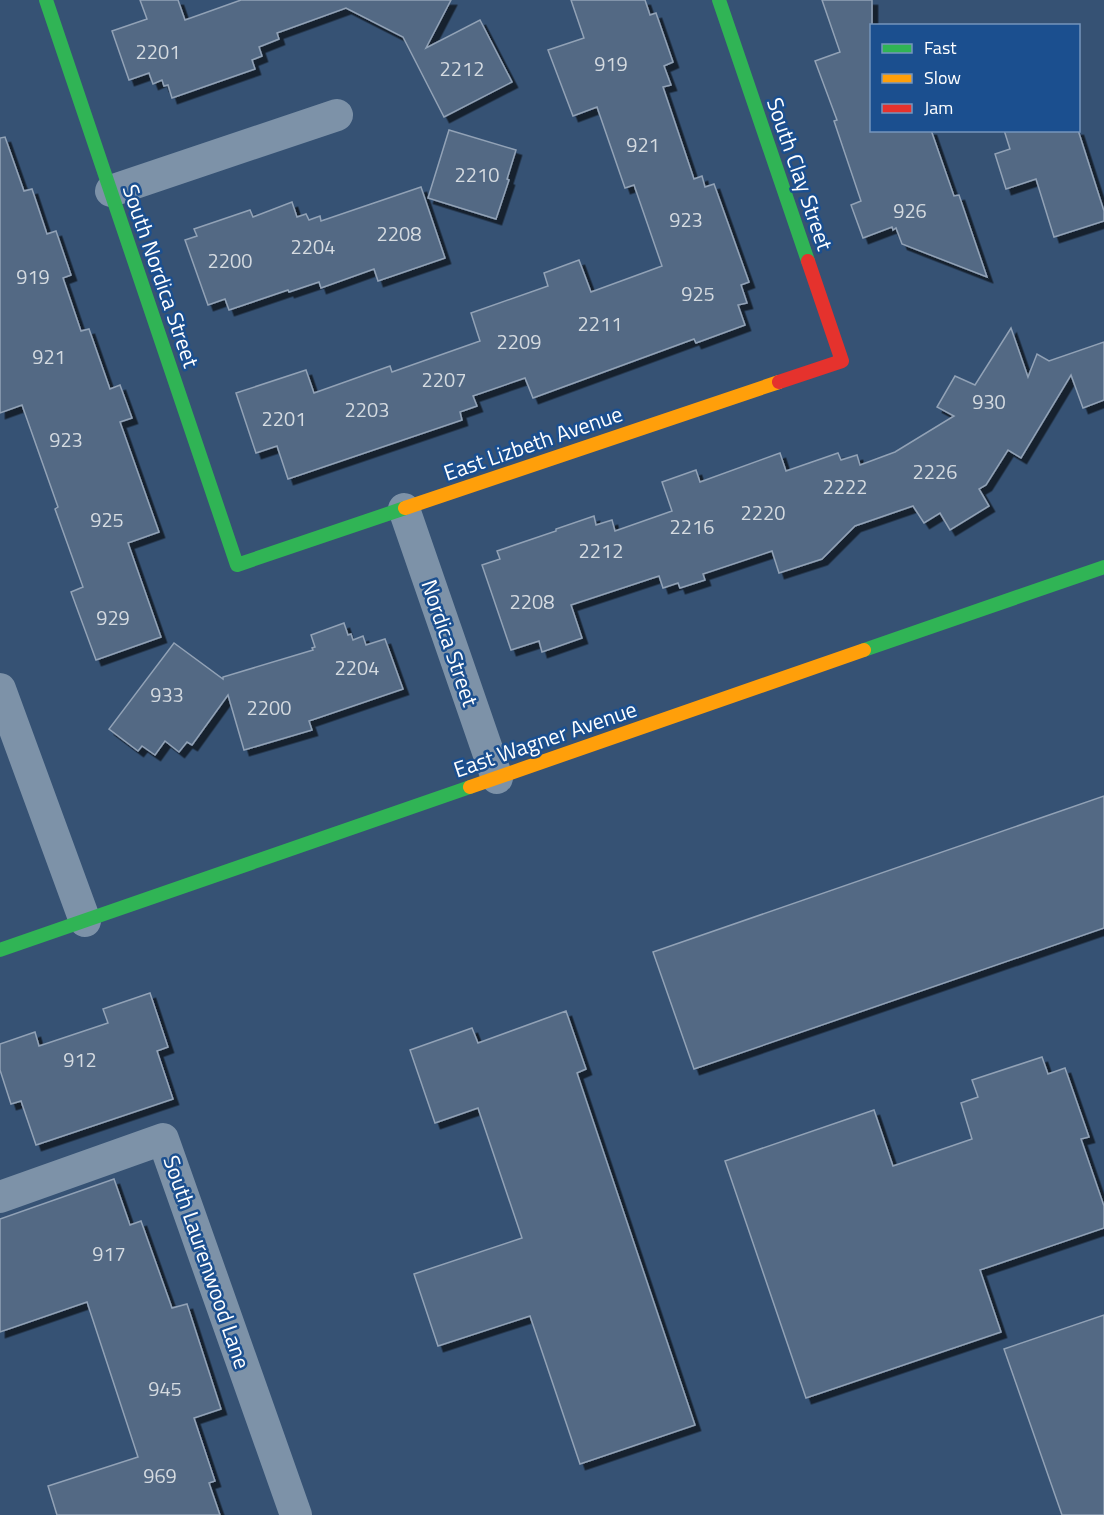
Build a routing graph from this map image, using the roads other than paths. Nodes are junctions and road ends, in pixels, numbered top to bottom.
1 (46, 0) edge
2 (719, 0) edge
3 (337, 115) dead end
4 (111, 191) junction
5 (842, 361) joint
6 (404, 508) junction
7 (237, 565) joint
8 (1104, 567) edge
9 (0, 688) edge
10 (497, 778) junction
11 (85, 921) junction
12 (0, 950) edge
13 (0, 1197) edge
14 (296, 1515) edge

1 - 4 street, South Nordica Street
2 - 5 street, South Clay Street
3 - 4 street
4 - 7 street, South Nordica Street
5 - 6 street, East Lizbeth Avenue
6 - 7 street, East Lizbeth Avenue
6 - 10 street, Nordica Street
8 - 10 street, East Wagner Avenue
9 - 11 street
10 - 11 street, East Wagner Avenue
11 - 12 street, East Wagner Avenue
13 - 14 street, South Laurenwood Lane

